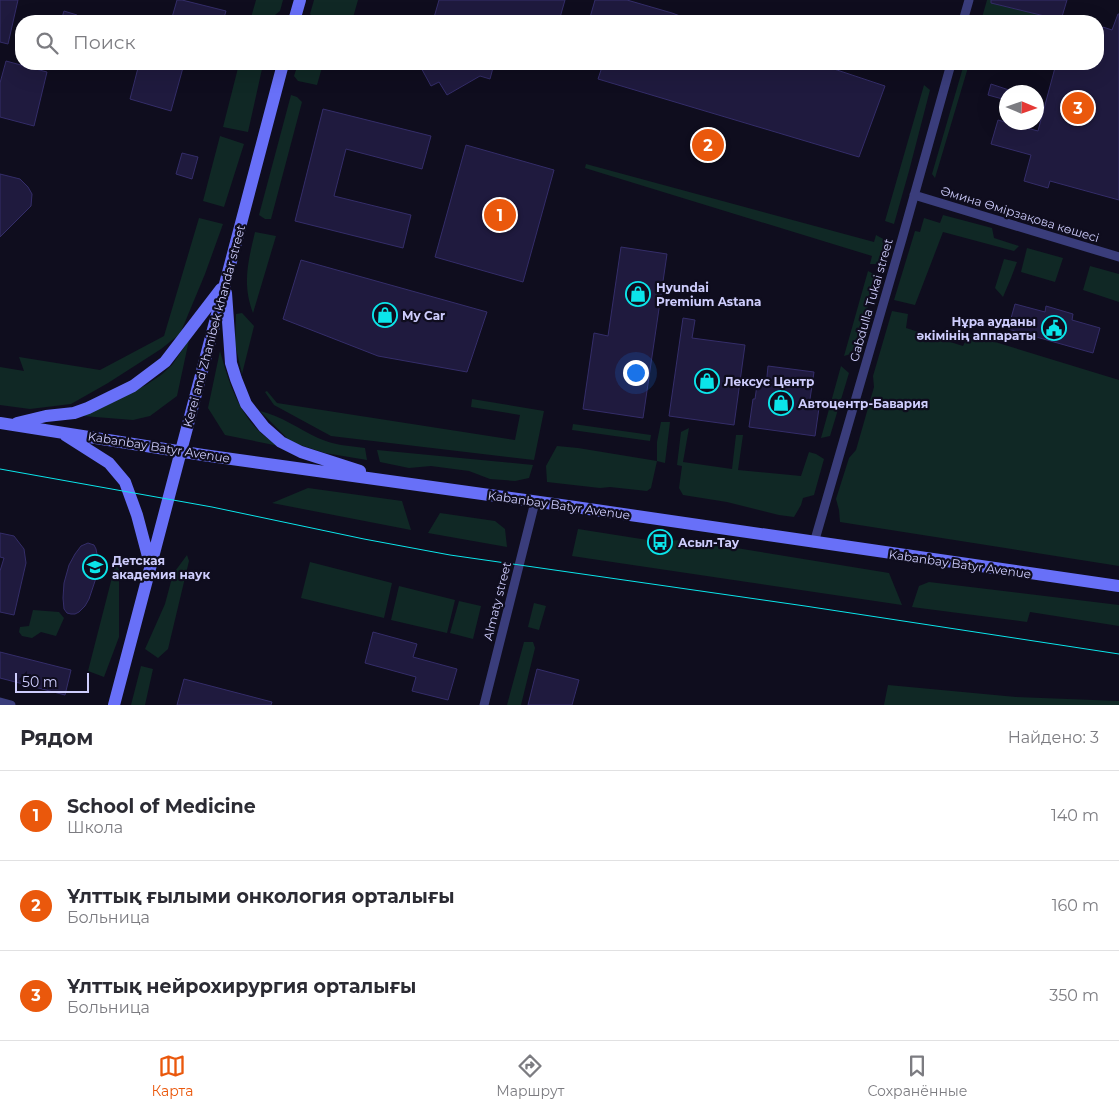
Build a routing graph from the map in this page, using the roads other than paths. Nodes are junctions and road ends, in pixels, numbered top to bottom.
1 (300, 0) edge
2 (969, 0) edge
3 (296, 15) edge
4 (965, 15) edge
5 (281, 70) edge
6 (949, 70) edge
7 (914, 195) junction
8 (1119, 258) edge
9 (225, 283) junction
10 (6, 424) edge
11 (62, 432) junction
12 (181, 451) junction
13 (393, 482) junction
14 (535, 502) junction
15 (814, 543) junction
16 (150, 566) junction
17 (1119, 586) edge
18 (0, 702) edge
19 (12, 705) edge
20 (114, 705) edge
21 (484, 705) edge

1 - 3 main road
2 - 4 street
5 - 9 main road, Kerei and Zhanibek khandar street
6 - 7 street, Gabdulla Tukai street
7 - 8 street, Әмина Өмірзақова көшесі
7 - 15 street, Gabdulla Tukai street
9 - 10 main road
9 - 12 main road, Kerei and Zhanibek khandar street
9 - 13 main road
10 - 11 main road, Kabanbay Batyr Avenue
11 - 12 main road, Kabanbay Batyr Avenue
11 - 16 main road
12 - 13 main road, Kabanbay Batyr Avenue
12 - 16 main road, Kerei and Zhanibek khandar street
13 - 14 main road, Kabanbay Batyr Avenue
14 - 15 main road, Kabanbay Batyr Avenue
14 - 21 street, Almaty street
15 - 17 main road, Kabanbay Batyr Avenue
16 - 20 main road, Kerei and Zhanibek khandar street
18 - 19 street

